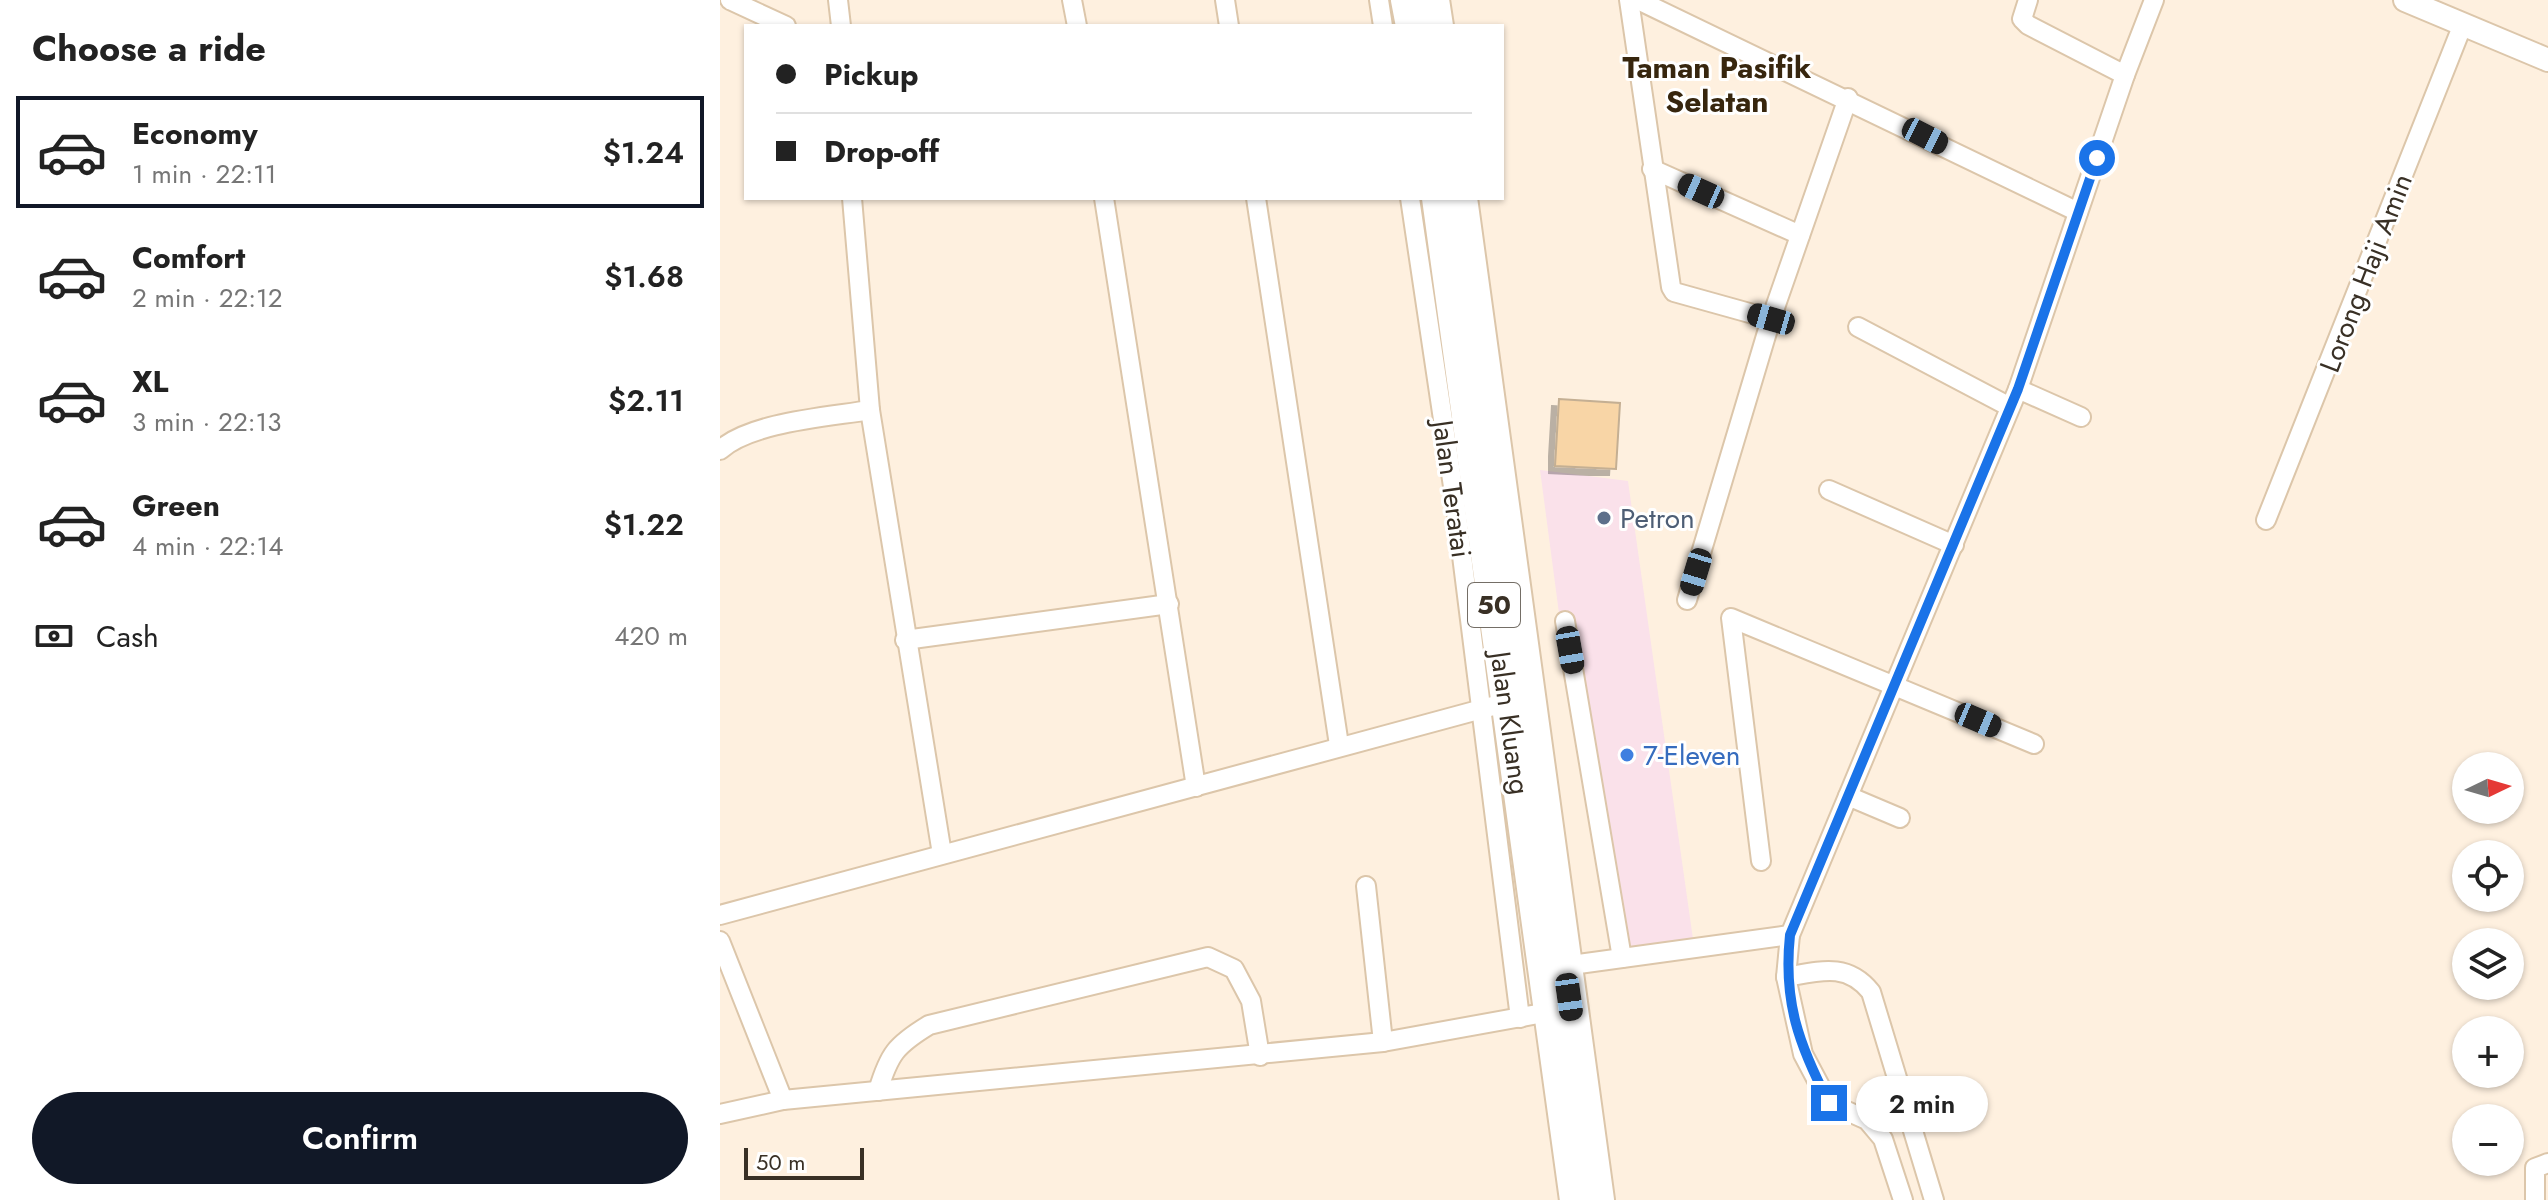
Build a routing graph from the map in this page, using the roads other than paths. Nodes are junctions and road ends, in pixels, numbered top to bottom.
1 (730, 0) edge
2 (838, 0) edge
3 (1072, 0) edge
4 (1225, 0) edge
5 (1379, 0) edge
6 (1406, 0) edge
7 (1434, 0) edge
8 (1629, 0) edge
9 (1638, 0) edge
10 (2028, 0) edge
11 (2154, 0) edge
12 (2405, 0) edge
13 (782, 24) edge
14 (841, 24) edge
15 (1077, 24) edge
16 (1229, 24) edge
17 (1383, 24) edge
18 (1411, 24) edge
19 (1438, 24) edge
20 (2463, 24) junction
21 (2548, 60) edge
22 (2125, 75) junction
23 (1848, 98) junction
24 (1652, 169) junction
25 (852, 200) edge
26 (1104, 200) edge
27 (1256, 200) edge
28 (1410, 200) edge
29 (1437, 200) edge
30 (1462, 200) edge
31 (2078, 212) junction
32 (1800, 235) junction
33 (1771, 319) junction
34 (1858, 327) dead end
35 (1444, 368) junction
36 (2018, 389) junction
37 (2010, 407) junction
38 (870, 410) junction
39 (2081, 417) dead end
40 (720, 450) edge
41 (1829, 490) dead end
42 (2266, 520) dead end
43 (1954, 545) junction
44 (1687, 600) dead end
45 (1169, 604) junction
46 (1565, 621) dead end
47 (905, 640) junction
48 (1893, 685) junction
49 (1494, 706) junction
50 (2034, 744) dead end
51 (1339, 745) junction
52 (1196, 787) junction
53 (1848, 796) junction
54 (1900, 818) dead end
55 (942, 854) junction
56 (1761, 861) dead end
57 (1366, 886) dead end
58 (720, 915) edge
59 (1790, 935) junction
60 (720, 941) edge
61 (1622, 958) junction
62 (1564, 966) junction
63 (1786, 977) junction
64 (1534, 1015) junction
65 (1383, 1042) junction
66 (1260, 1056) junction
67 (878, 1091) junction
68 (783, 1100) junction
69 (720, 1114) edge
70 (2548, 1163) edge
71 (1575, 1200) edge
72 (1599, 1200) edge
73 (1903, 1200) edge
74 (1934, 1200) edge
75 (2535, 1200) edge

1 - 13 street
2 - 14 street
3 - 15 street
4 - 16 street
5 - 17 street
6 - 18 highway
7 - 19 highway
8 - 24 street
9 - 23 street
10 - 22 street
11 - 22 street
12 - 20 street
20 - 21 street
20 - 42 street, Lorong Haji Amin
22 - 31 street
23 - 31 street
23 - 32 street
24 - 32 street
24 - 33 street
25 - 38 street
26 - 45 street
27 - 51 street
28 - 35 street
29 - 35 highway, Jalan Kluang / 50
30 - 62 highway, Jalan Kluang / 50
31 - 36 street
32 - 33 street
33 - 44 street
34 - 37 street
35 - 49 highway, Jalan Kluang / 50
36 - 37 street
36 - 39 street
37 - 43 street
38 - 40 street
38 - 47 street
41 - 43 street
43 - 48 street
45 - 47 street
45 - 52 street
46 - 61 street
47 - 55 street
48 - 50 street
48 - 53 street
48 - 56 street
49 - 51 street
49 - 64 highway, Jalan Kluang / 50
51 - 52 street
52 - 55 street
53 - 54 street
53 - 59 street
55 - 58 street
57 - 65 street
59 - 61 street
59 - 63 street
60 - 68 street
61 - 62 street
62 - 72 highway, Jalan Kluang / 50
63 - 73 street
63 - 74 street
64 - 65 street
64 - 71 highway, Jalan Kluang / 50
65 - 66 street
66 - 67 street
66 - 67 street
67 - 68 street
68 - 69 street
70 - 75 street

